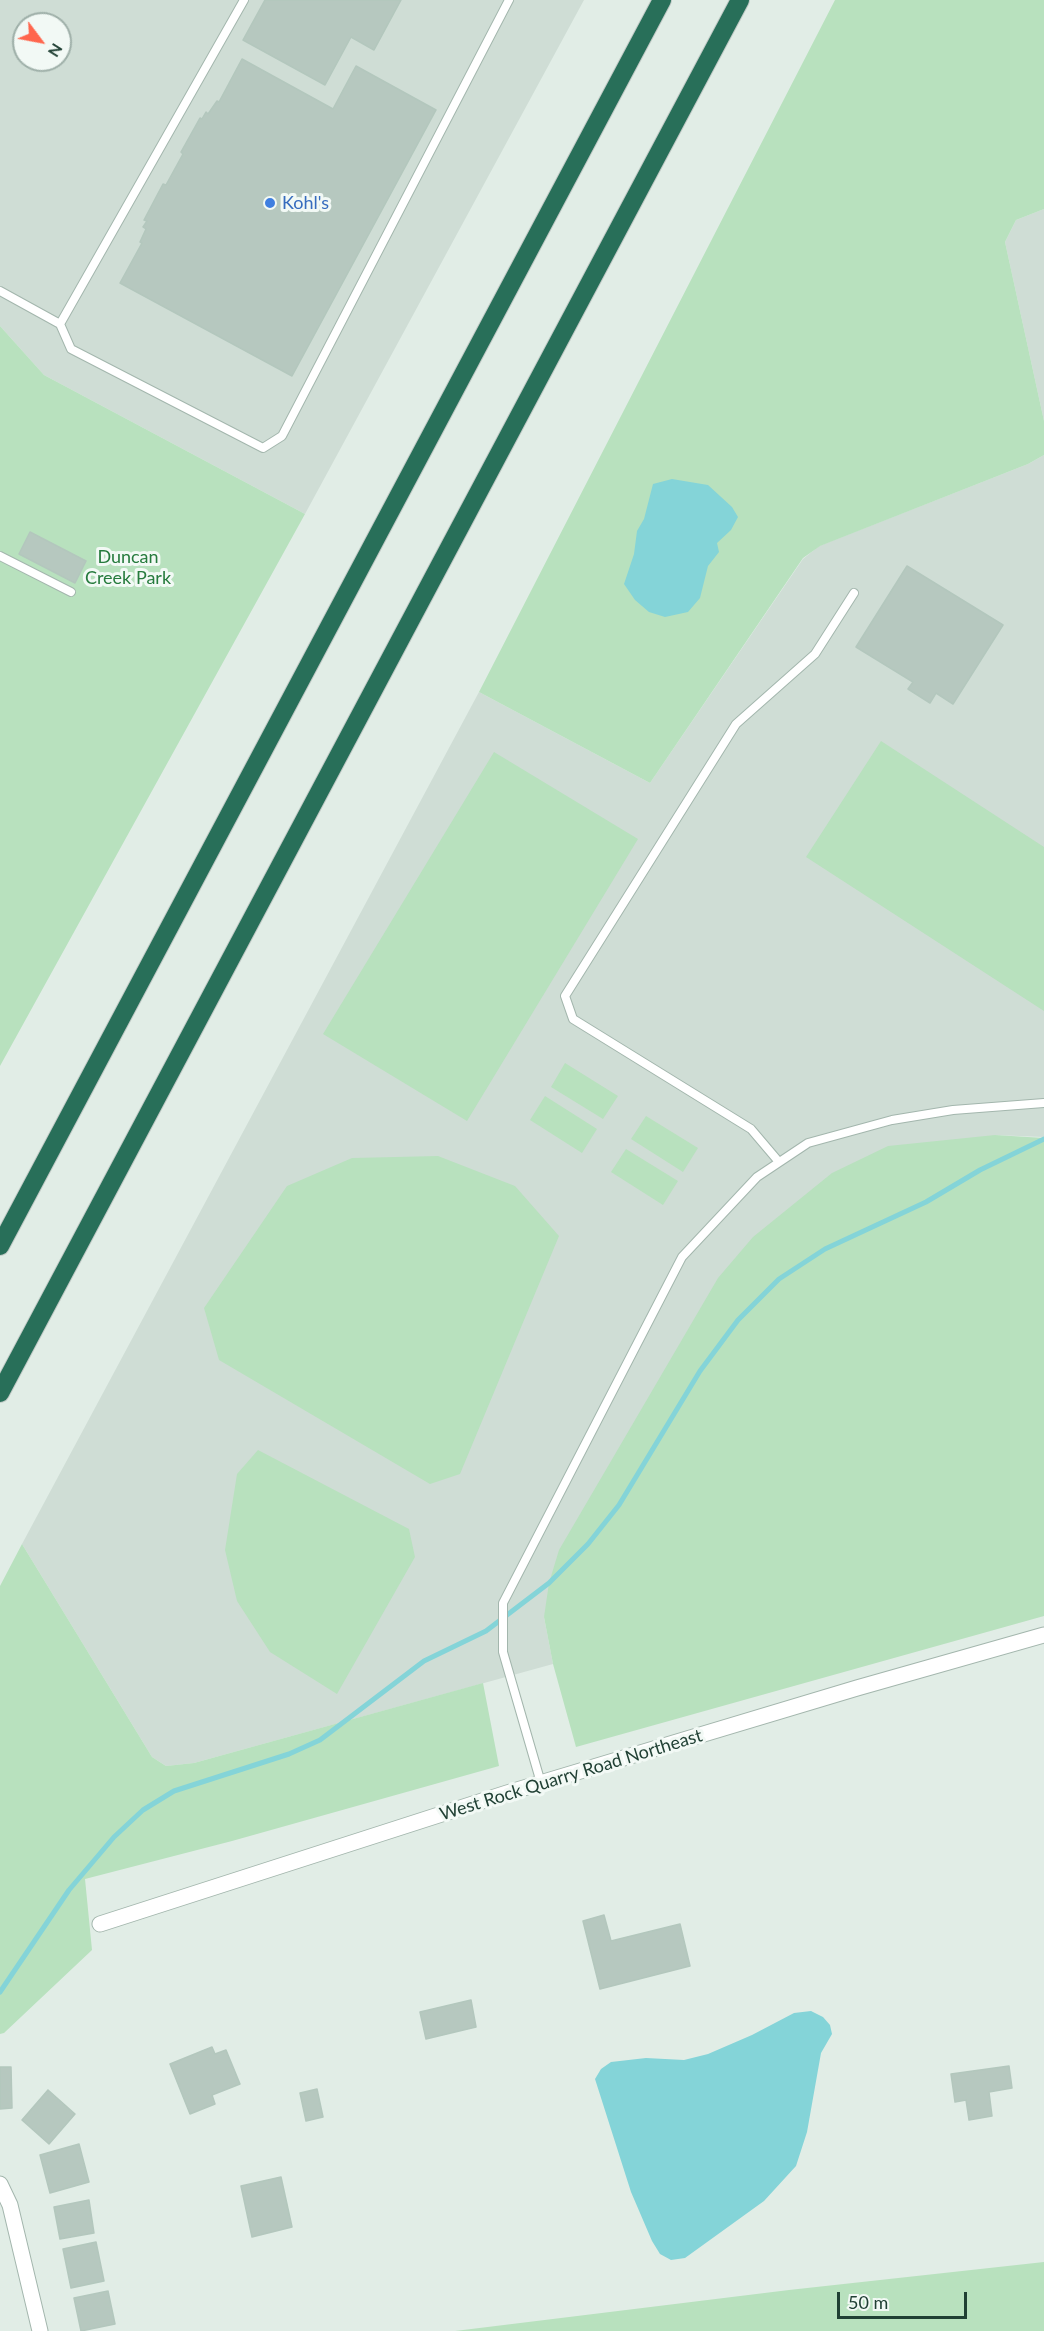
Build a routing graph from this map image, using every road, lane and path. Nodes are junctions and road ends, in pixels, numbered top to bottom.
1 (244, 0) edge
2 (509, 0) edge
3 (662, 0) edge
4 (740, 0) edge
5 (0, 291) edge
6 (60, 324) junction
7 (0, 556) edge
8 (71, 592) dead end
9 (854, 593) dead end
10 (1044, 1103) edge
11 (779, 1162) junction
12 (0, 1246) edge
13 (0, 1393) edge
14 (1044, 1635) edge
15 (541, 1783) junction
16 (100, 1924) dead end
17 (0, 2184) edge
18 (40, 2331) edge

1 - 6 lane
2 - 6 lane
3 - 12 highway
4 - 13 highway
5 - 6 lane
7 - 8 lane
9 - 11 lane
10 - 11 lane
11 - 15 lane
14 - 15 street, West Rock Quarry Road Northeast
15 - 16 street, West Rock Quarry Road Northeast
17 - 18 street

